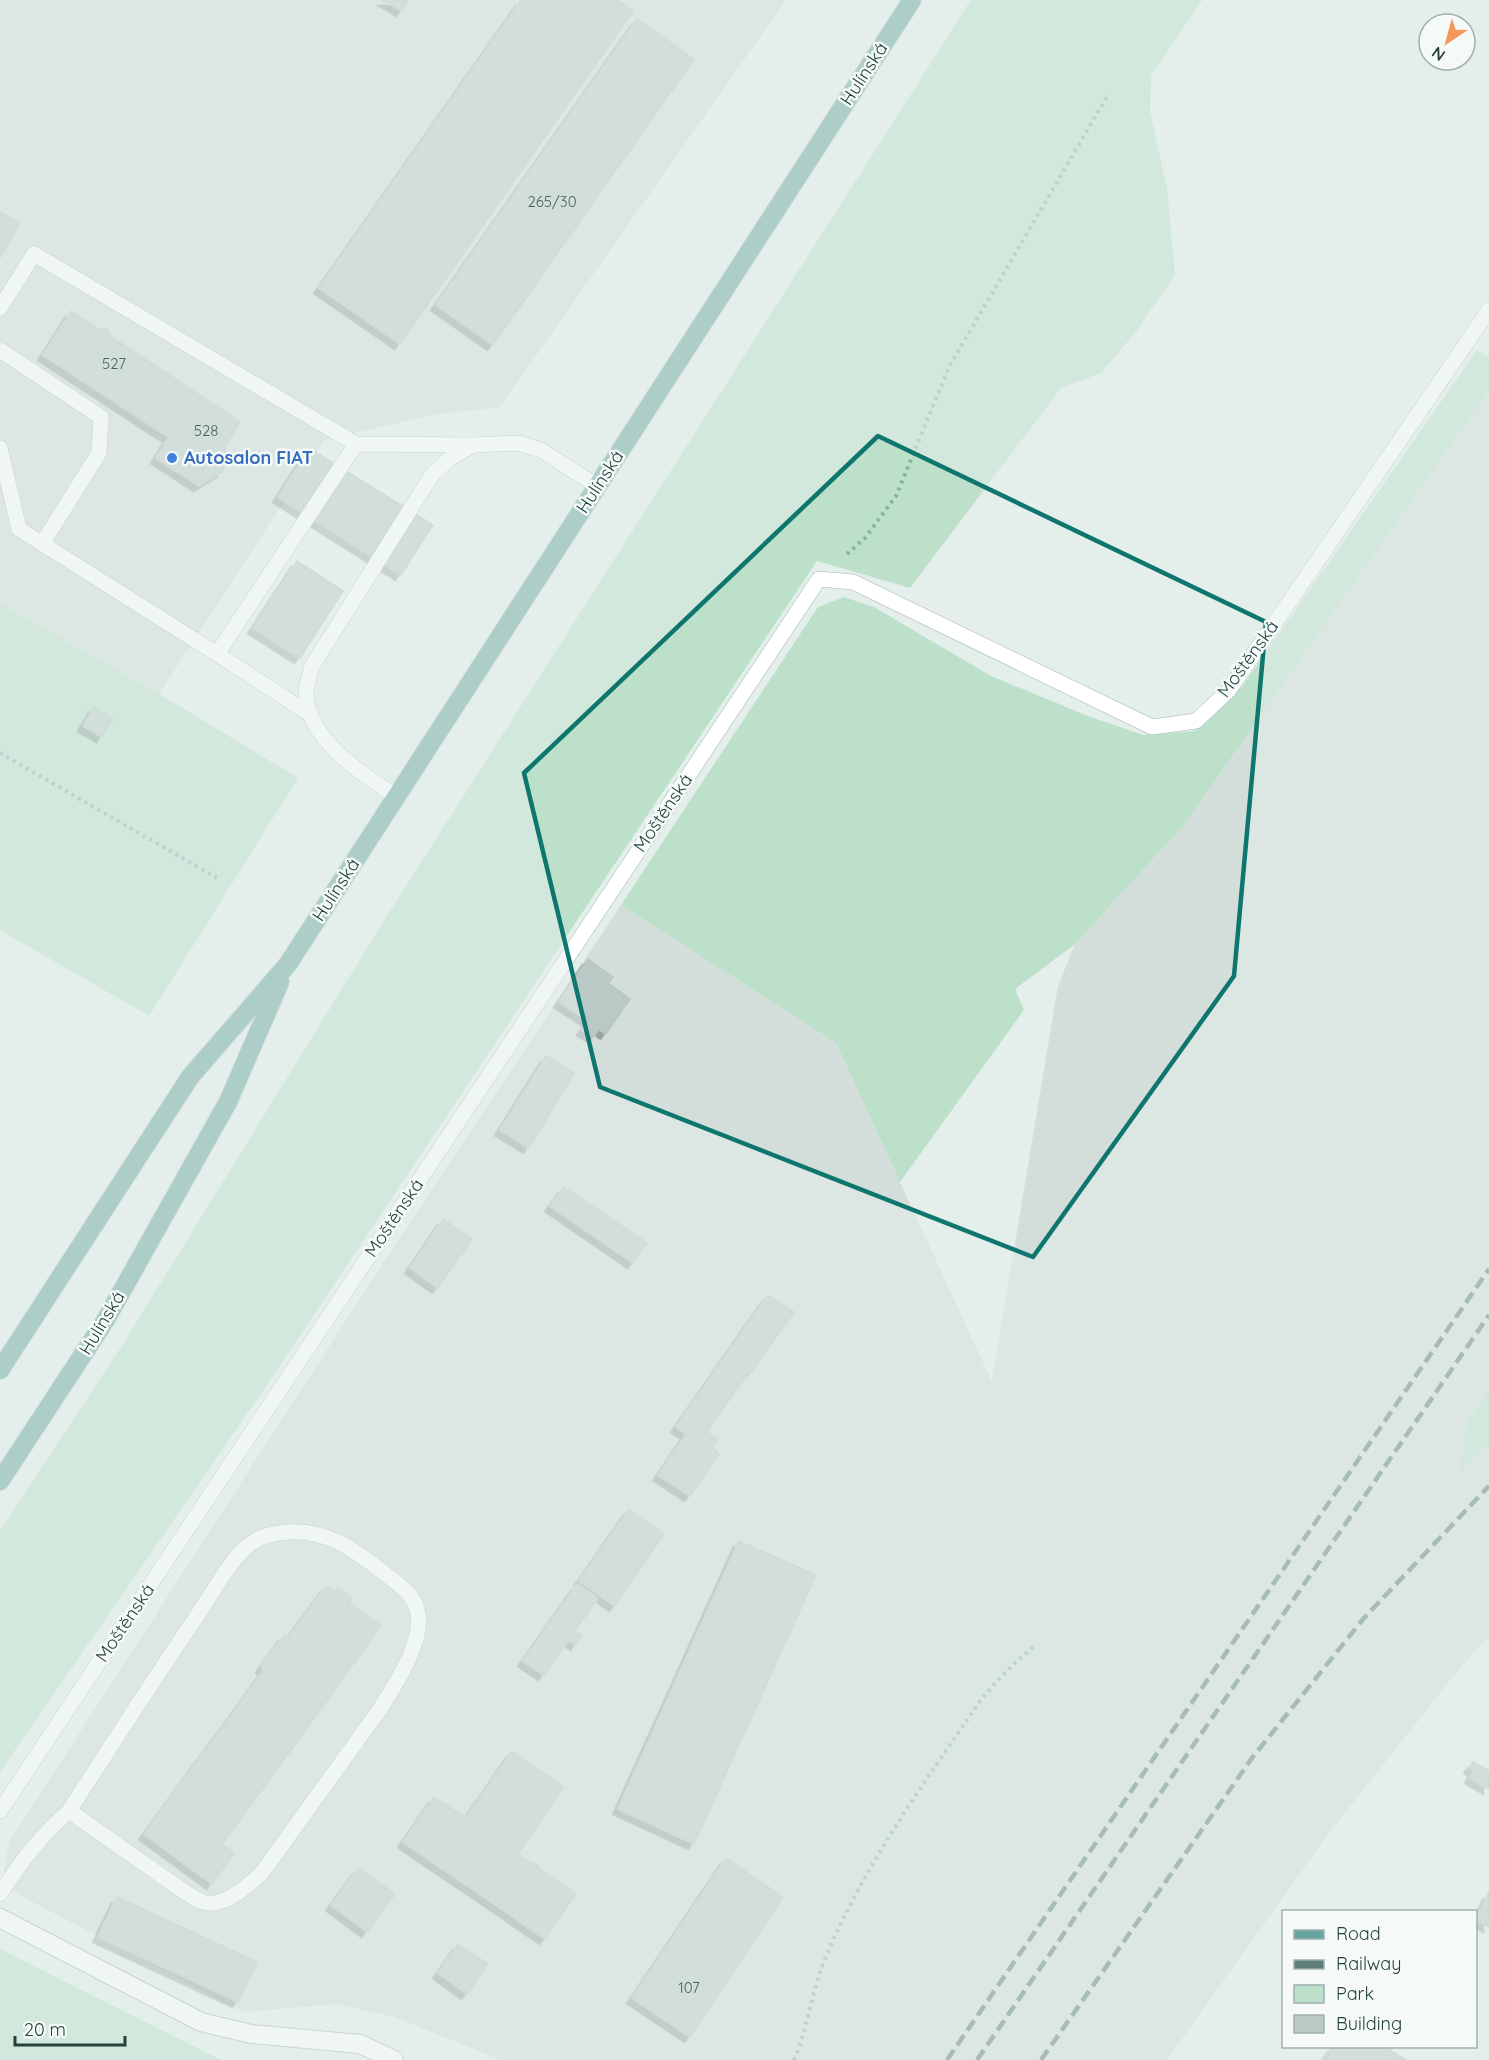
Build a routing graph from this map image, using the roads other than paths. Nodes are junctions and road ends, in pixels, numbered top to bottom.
1 (912, 0) edge
2 (0, 308) edge
3 (1489, 310) edge
4 (0, 350) edge
5 (356, 444) junction
6 (472, 445) junction
7 (0, 448) edge
8 (597, 486) junction
9 (42, 544) junction
10 (217, 654) junction
11 (310, 715) junction
12 (396, 796) junction
13 (288, 964) junction
14 (0, 1370) edge
15 (0, 1481) edge
16 (0, 1811) edge
17 (69, 1811) junction
18 (0, 1894) edge
19 (0, 1918) edge
20 (394, 2060) edge

1 - 8 main road, Hulínská
2 - 5 lane
3 - 16 lane, Moštěnská
4 - 9 lane
5 - 6 lane
5 - 10 lane
6 - 8 lane
6 - 11 lane
7 - 9 lane
8 - 12 main road, Hulínská
9 - 10 lane
10 - 11 lane
11 - 12 lane
12 - 13 main road, Hulínská
13 - 14 main road, Hulínská
13 - 15 main road, Hulínská
17 - 17 lane
17 - 18 lane
19 - 20 street

